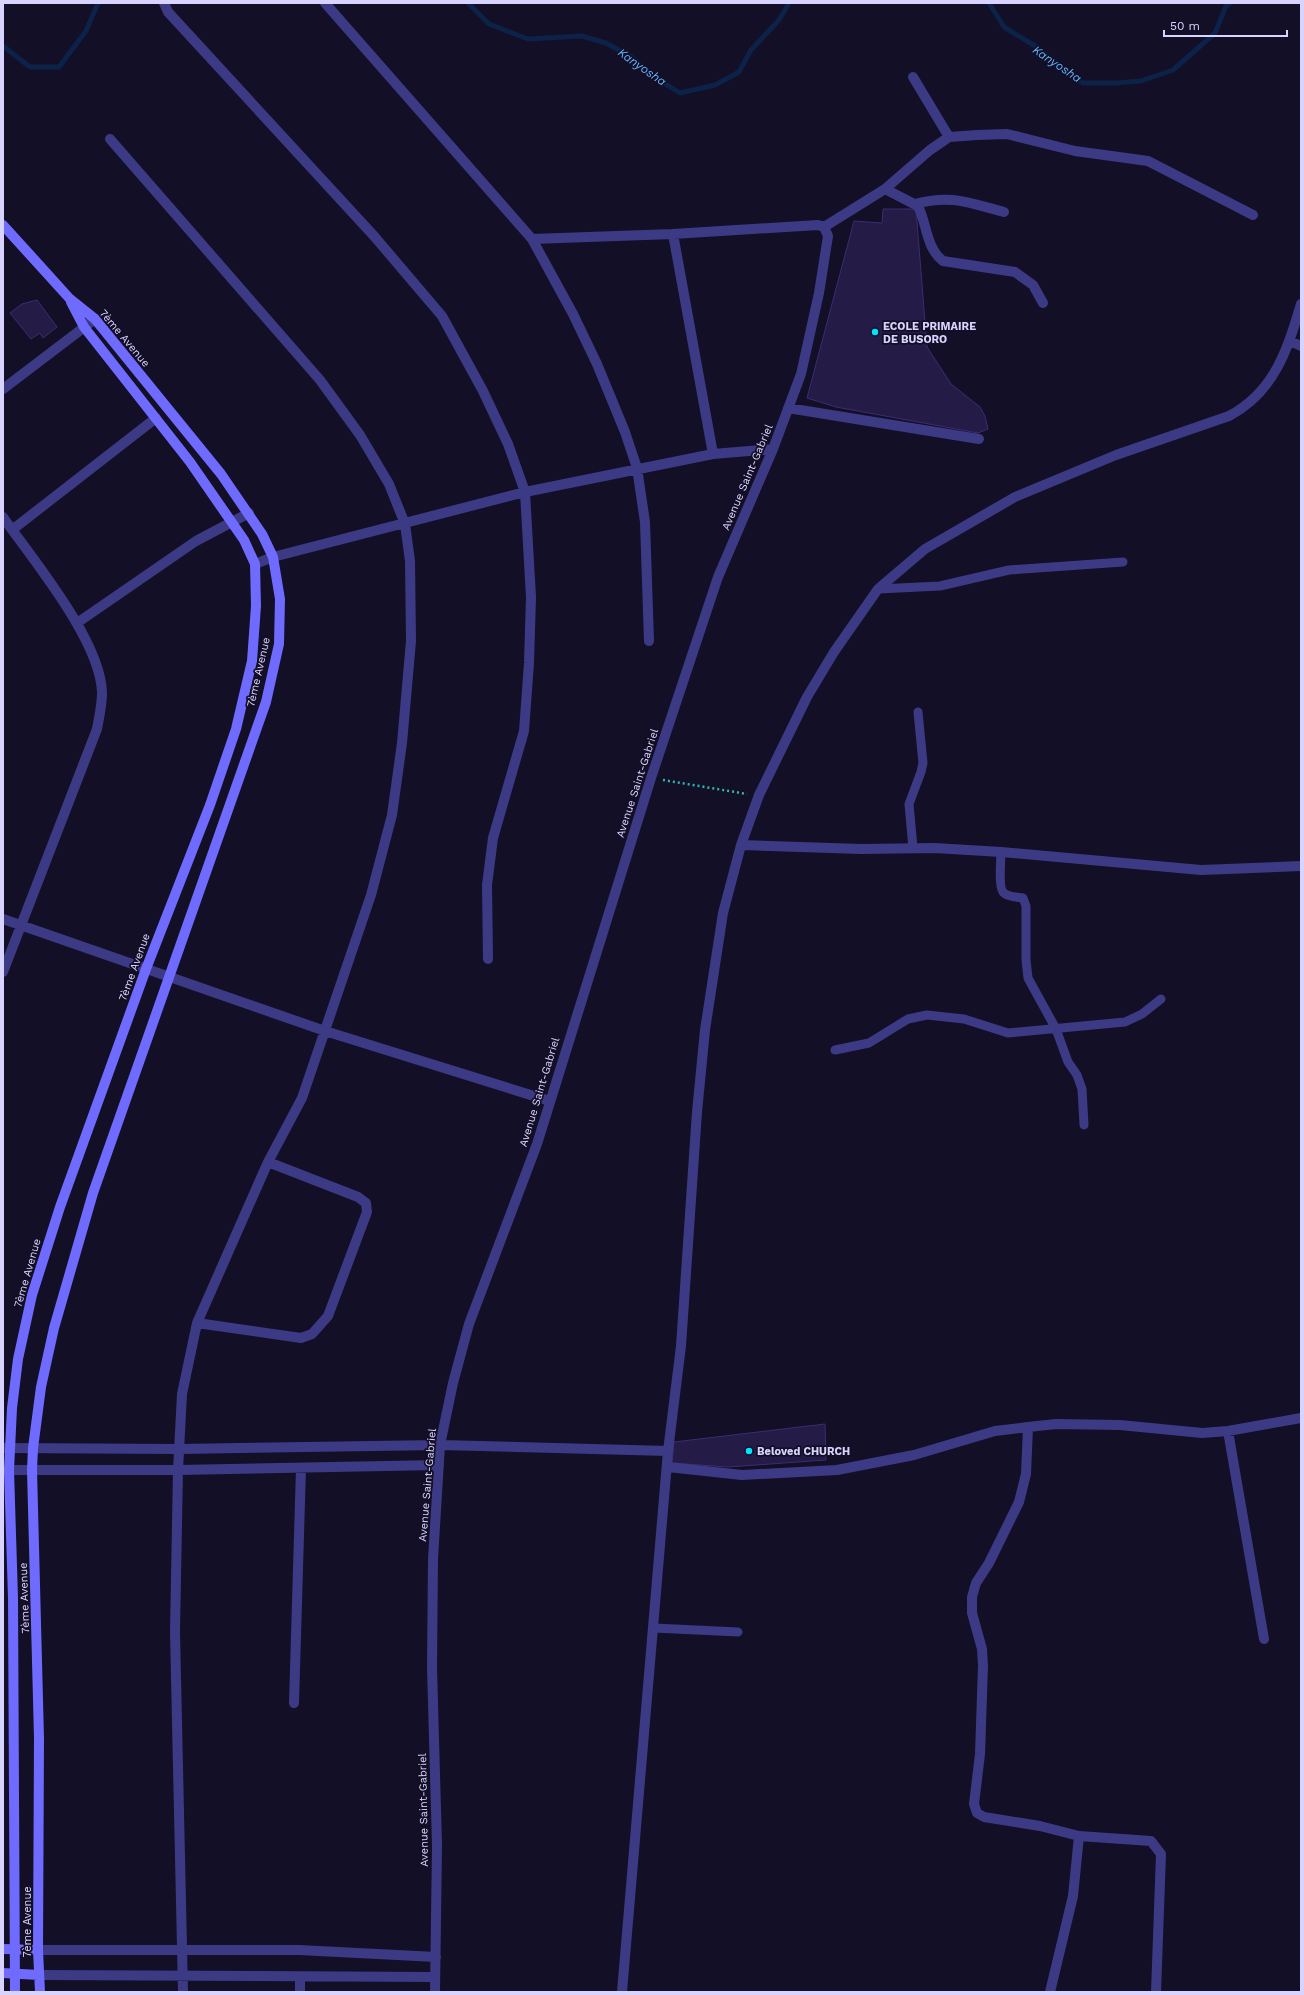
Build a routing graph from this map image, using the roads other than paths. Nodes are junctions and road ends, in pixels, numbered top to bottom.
1 (164, 3) edge
2 (325, 3) edge
3 (913, 77) dead end
4 (949, 137) junction
5 (110, 139) dead end
6 (884, 189) junction
7 (915, 204) junction
8 (1004, 212) dead end
9 (1253, 215) dead end
10 (3, 225) edge
11 (824, 227) junction
12 (673, 234) junction
13 (532, 239) junction
14 (70, 299) junction
15 (1043, 303) dead end
16 (1301, 304) edge
17 (94, 319) junction
18 (84, 327) junction
19 (1290, 341) junction
20 (1301, 346) edge
21 (3, 389) edge
22 (788, 408) junction
23 (156, 418) junction
24 (979, 439) dead end
25 (772, 449) junction
26 (713, 454) junction
27 (637, 468) junction
28 (525, 492) junction
29 (249, 513) junction
30 (3, 517) edge
31 (233, 522) junction
32 (405, 524) junction
33 (12, 530) junction
34 (273, 557) junction
35 (1123, 562) dead end
36 (255, 564) junction
37 (878, 589) junction
38 (77, 623) junction
39 (649, 641) dead end
40 (918, 712) dead end
41 (741, 845) junction
42 (913, 848) junction
43 (1001, 852) junction
44 (1301, 866) edge
45 (3, 920) edge
46 (20, 925) junction
47 (488, 959) dead end
48 (146, 969) junction
49 (3, 972) edge
50 (167, 977) junction
51 (1161, 999) dead end
52 (1056, 1029) junction
53 (325, 1031) junction
54 (835, 1050) dead end
55 (550, 1101) junction
56 (1084, 1125) dead end
57 (268, 1162) junction
58 (197, 1323) junction
59 (1301, 1418) edge
60 (1028, 1427) junction
61 (1228, 1431) junction
62 (440, 1445) junction
63 (6, 1448) edge
64 (33, 1448) junction
65 (179, 1449) junction
66 (668, 1451) junction
67 (439, 1465) junction
68 (668, 1467) junction
69 (301, 1468) junction
70 (6, 1470) edge
71 (32, 1470) junction
72 (178, 1470) junction
73 (654, 1628) junction
74 (738, 1632) dead end
75 (1264, 1639) dead end
76 (294, 1703) dead end
77 (1079, 1836) junction
78 (3, 1949) edge
79 (16, 1949) junction
80 (182, 1949) junction
81 (38, 1950) junction
82 (436, 1957) junction
83 (3, 1973) edge
84 (15, 1973) junction
85 (39, 1975) junction
86 (183, 1977) junction
87 (300, 1977) junction
88 (435, 1977) junction
89 (15, 1992) edge
90 (40, 1992) edge
91 (183, 1992) edge
92 (300, 1992) edge
93 (434, 1992) edge
94 (622, 1992) edge
95 (1050, 1992) edge
96 (1156, 1992) edge

1 - 28 street
2 - 13 street
3 - 4 street
4 - 6 street
4 - 9 street
5 - 32 street
6 - 7 street
6 - 11 street
7 - 8 street
7 - 15 street
10 - 14 street
11 - 12 street
11 - 22 street, Avenue Saint-Gabriel
12 - 13 street
12 - 26 street
13 - 27 street
14 - 17 street, 7ème Avenue
14 - 18 street, 7ème Avenue
16 - 19 street
17 - 18 street
17 - 29 street, 7ème Avenue
18 - 21 street
18 - 23 street, 7ème Avenue
19 - 20 street
19 - 37 street
22 - 24 street
22 - 25 street, Avenue Saint-Gabriel
23 - 31 street, 7ème Avenue
23 - 33 street
25 - 26 street
25 - 55 street, Avenue Saint-Gabriel
26 - 27 street
27 - 28 street
27 - 39 street
28 - 32 street
28 - 47 street
29 - 31 street
29 - 34 street, 7ème Avenue
30 - 33 street
31 - 36 street, 7ème Avenue
31 - 38 street
32 - 34 street
32 - 53 street
33 - 38 street
34 - 36 street
34 - 50 street, 7ème Avenue
35 - 37 lane
36 - 48 street, 7ème Avenue
37 - 41 street
38 - 46 street
40 - 42 lane
41 - 42 street
41 - 66 street
42 - 43 street
43 - 44 street
43 - 52 lane
45 - 46 street
46 - 48 street
46 - 49 street
48 - 50 street
48 - 63 street, 7ème Avenue
50 - 53 street
50 - 64 street, 7ème Avenue
51 - 52 lane
52 - 54 lane
52 - 56 lane
53 - 55 street
53 - 57 street
55 - 62 street, Avenue Saint-Gabriel
57 - 58 street
57 - 58 street
58 - 65 street
59 - 61 street
60 - 61 street
60 - 68 street
60 - 77 street
61 - 75 street
62 - 65 street
62 - 66 street
62 - 67 street, Avenue Saint-Gabriel
63 - 64 street
63 - 70 street, 7ème Avenue
64 - 65 street
64 - 71 street, 7ème Avenue
65 - 72 street
66 - 68 street
67 - 69 street
67 - 82 street, Avenue Saint-Gabriel
68 - 73 street
69 - 72 street
69 - 76 street
70 - 71 street
70 - 79 street, 7ème Avenue
71 - 72 street
71 - 81 street, 7ème Avenue
72 - 80 street
73 - 74 lane
73 - 94 street
77 - 95 street
77 - 96 street
78 - 79 street
79 - 81 street
79 - 84 street, 7ème Avenue
80 - 81 street
80 - 82 street
80 - 86 street
81 - 85 street, 7ème Avenue
82 - 88 street, Avenue Saint-Gabriel
83 - 84 street
84 - 85 street
84 - 89 street, 7ème Avenue
85 - 86 street
85 - 90 street, 7ème Avenue
86 - 87 street
86 - 91 street
87 - 88 street
87 - 92 street
88 - 93 street, Avenue Saint-Gabriel

